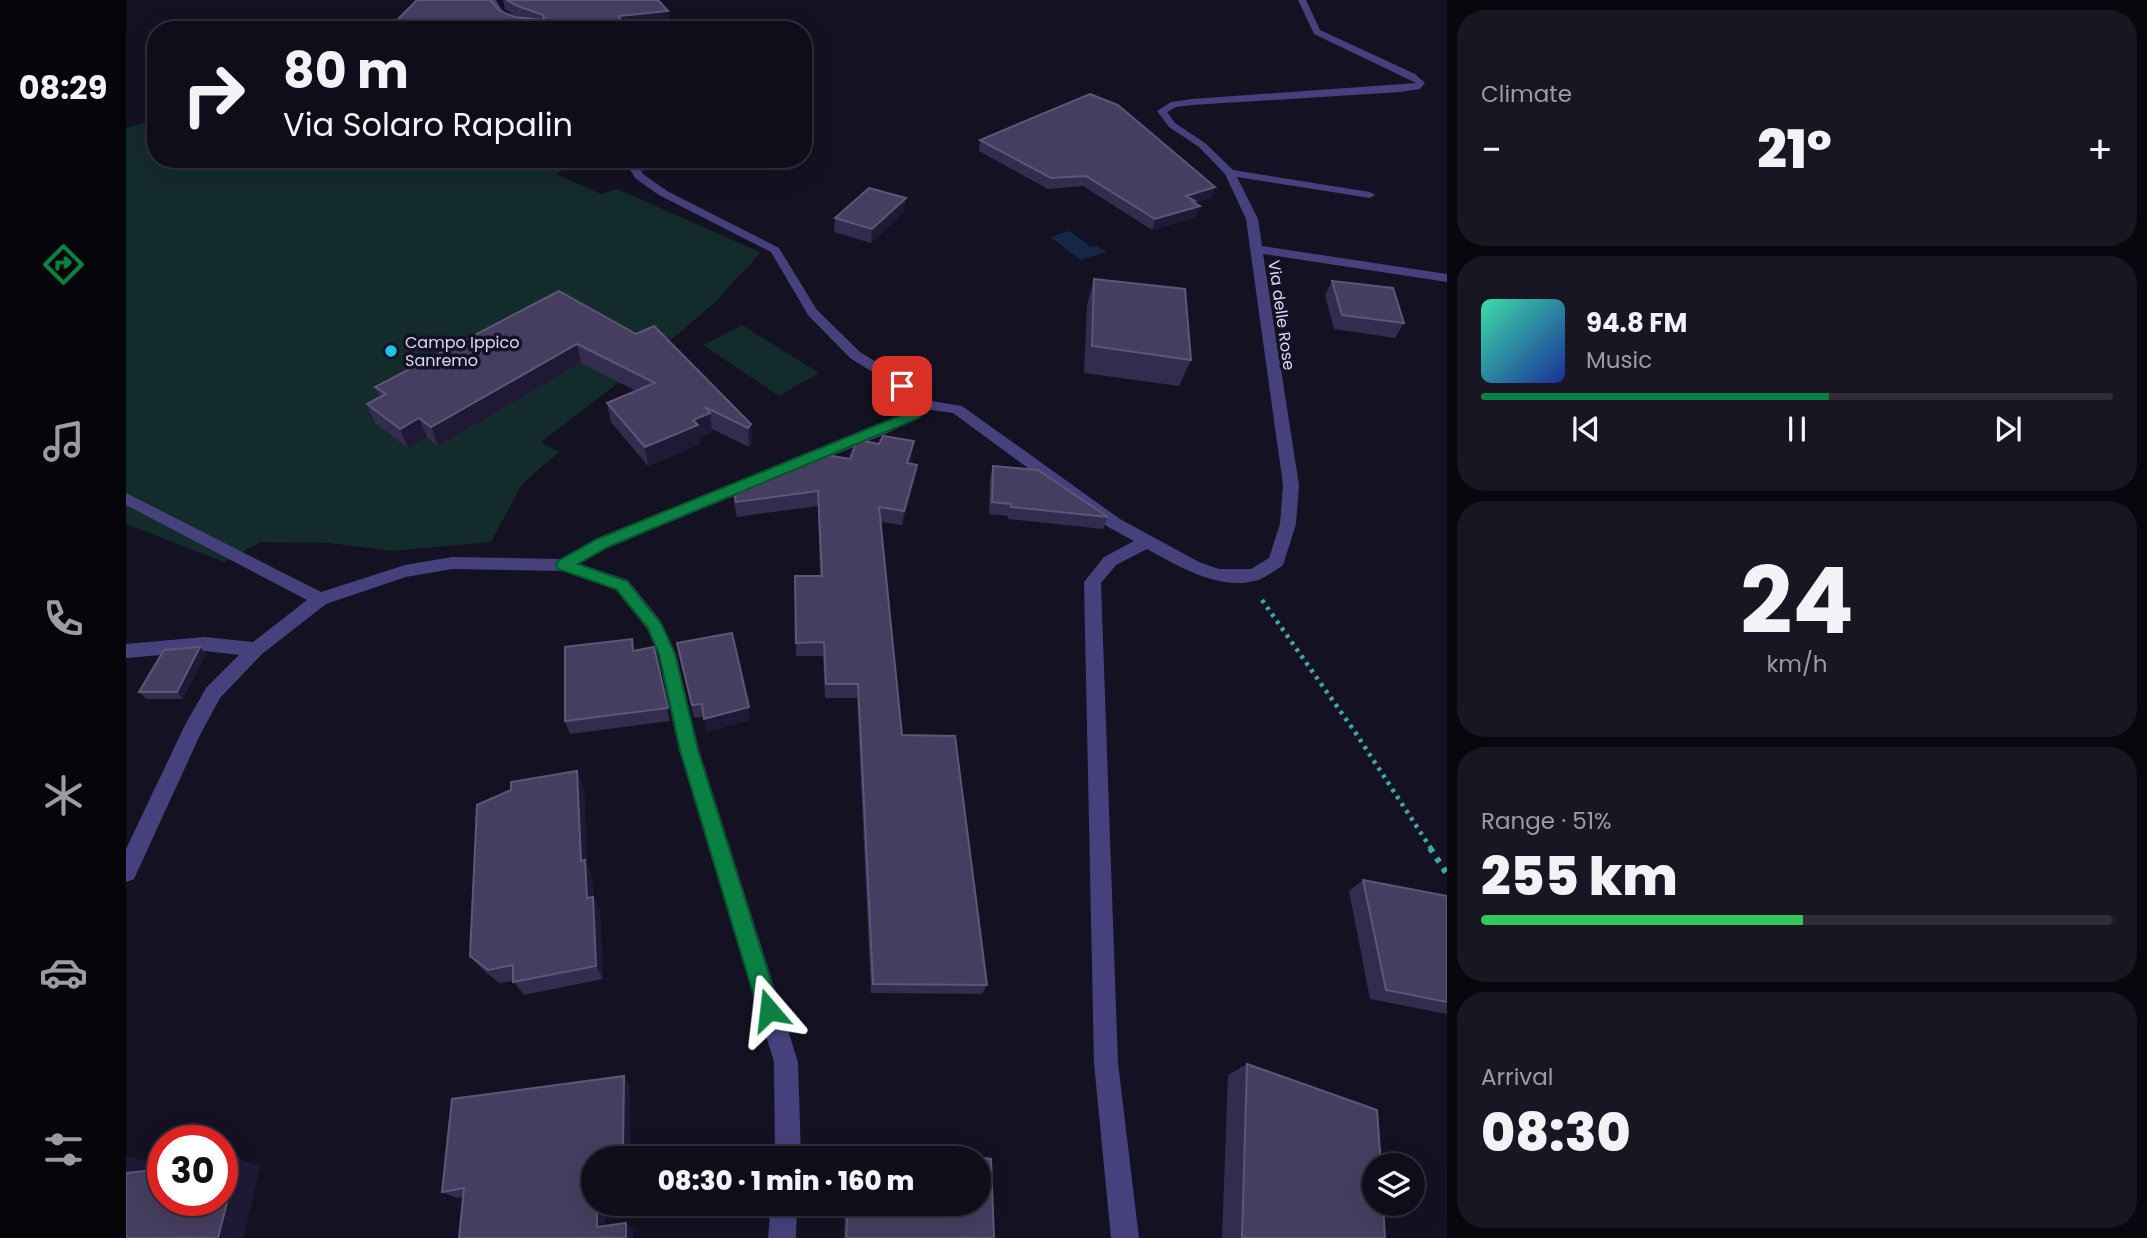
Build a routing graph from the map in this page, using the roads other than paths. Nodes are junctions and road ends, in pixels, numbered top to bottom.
1 (492, 0) edge
2 (1302, 5) edge
3 (507, 21) edge
4 (634, 168) edge
5 (1230, 173) junction
6 (1370, 195) dead end
7 (1256, 249) junction
8 (1447, 278) edge
9 (920, 404) junction
10 (126, 498) edge
11 (1148, 541) junction
12 (564, 565) junction
13 (320, 599) junction
14 (256, 649) junction
15 (126, 651) edge
16 (126, 872) edge
17 (788, 1146) edge
18 (783, 1216) edge
19 (782, 1238) edge
20 (1125, 1238) edge

1 - 3 street
2 - 5 street, Via delle Rose
4 - 9 street
5 - 6 street
5 - 7 street, Via delle Rose
7 - 8 street
7 - 11 street, Via delle Rose
9 - 11 street
9 - 12 street
10 - 13 street
11 - 20 street
12 - 13 street
12 - 17 street
13 - 14 street
14 - 15 street
14 - 16 street
18 - 19 street

